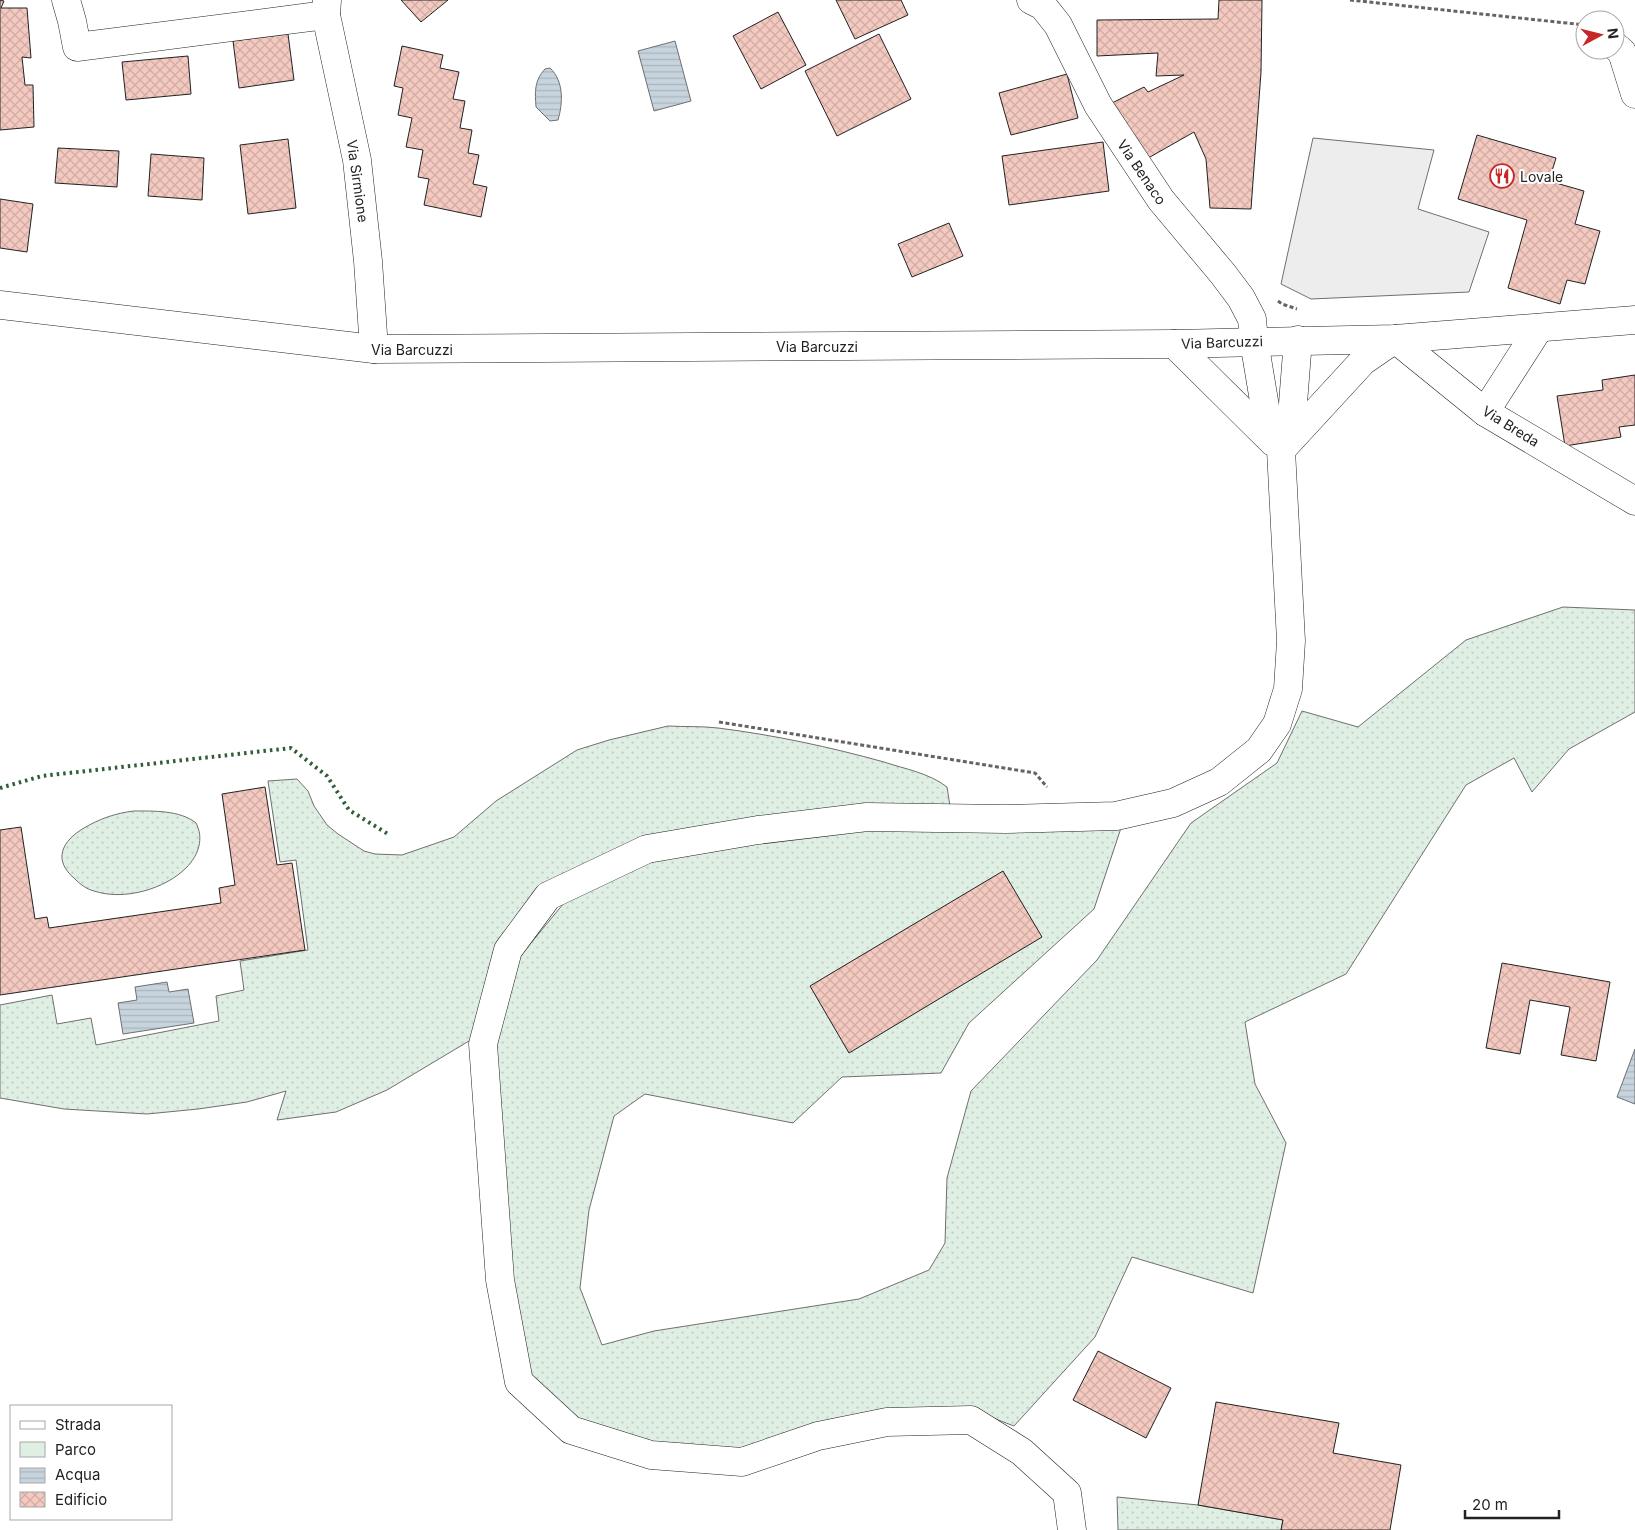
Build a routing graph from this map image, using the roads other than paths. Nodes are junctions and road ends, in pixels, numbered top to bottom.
1 (66, 0) edge
2 (1031, 0) edge
3 (326, 7) edge
4 (1625, 52) edge
5 (1635, 94) edge
6 (0, 305) edge
7 (1635, 320) edge
8 (1538, 328) junction
9 (1395, 339) junction
10 (1298, 340) junction
11 (1254, 341) junction
12 (1174, 344) junction
13 (374, 349) junction
14 (1485, 412) junction
15 (1281, 450) junction
16 (1635, 500) edge
17 (1072, 1530) edge

1 - 3 street, Via Sirmione
2 - 11 street, Via Benaco
3 - 13 street, Via Sirmione
4 - 5 street
6 - 13 street, Via Barcuzzi
7 - 8 street, Via Barcuzzi
8 - 9 street, Via Barcuzzi
8 - 14 street
9 - 10 street, Via Barcuzzi
9 - 14 street, Via Breda
9 - 15 street
10 - 11 street, Via Barcuzzi
10 - 15 street
11 - 12 street, Via Barcuzzi
11 - 15 street, Via Benaco
12 - 13 street, Via Barcuzzi
12 - 15 street
14 - 16 street, Via Breda
15 - 17 street

